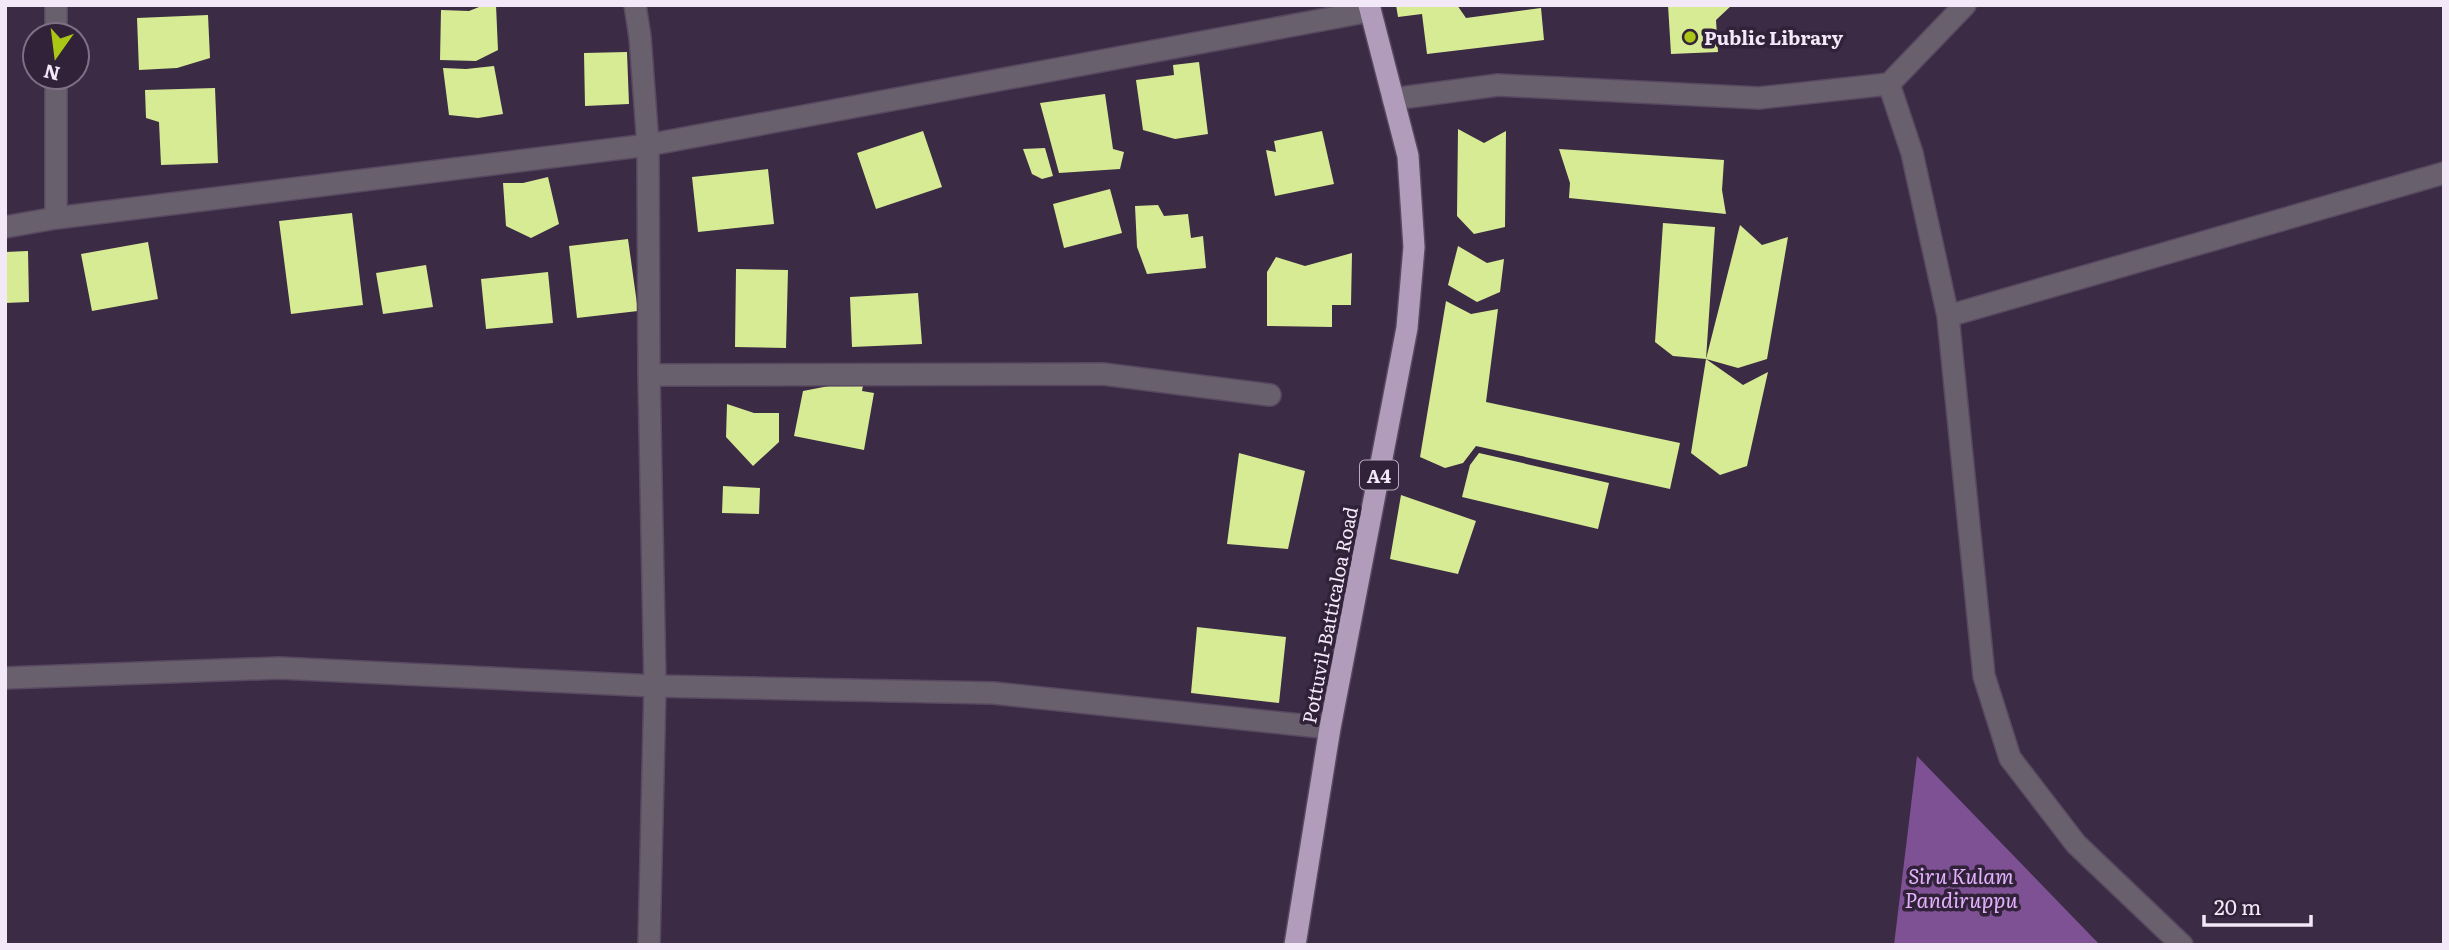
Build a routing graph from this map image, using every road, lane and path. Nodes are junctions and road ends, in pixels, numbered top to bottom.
1 (635, 5) edge
2 (1965, 5) edge
3 (1369, 8) edge
4 (1889, 83) junction
5 (56, 91) edge
6 (1393, 99) junction
7 (649, 145) junction
8 (2444, 173) edge
9 (56, 218) junction
10 (5, 227) edge
11 (1948, 316) junction
12 (649, 374) junction
13 (1270, 395) dead end
14 (5, 677) edge
15 (655, 686) junction
16 (1330, 728) junction
17 (649, 945) edge
18 (1295, 945) edge
19 (2182, 945) edge

1 - 7 street
2 - 4 street
3 - 6 highway, Pottuvil-Batticaloa Road / A4
3 - 7 street
4 - 6 street
4 - 11 street
5 - 9 street
6 - 16 highway, Pottuvil-Batticaloa Road / A4
7 - 9 street
7 - 12 street
8 - 11 street
9 - 10 street
11 - 19 street
12 - 13 street
12 - 15 street
14 - 15 street
15 - 16 street
15 - 17 street
16 - 18 highway, Pottuvil-Batticaloa Road / A4

